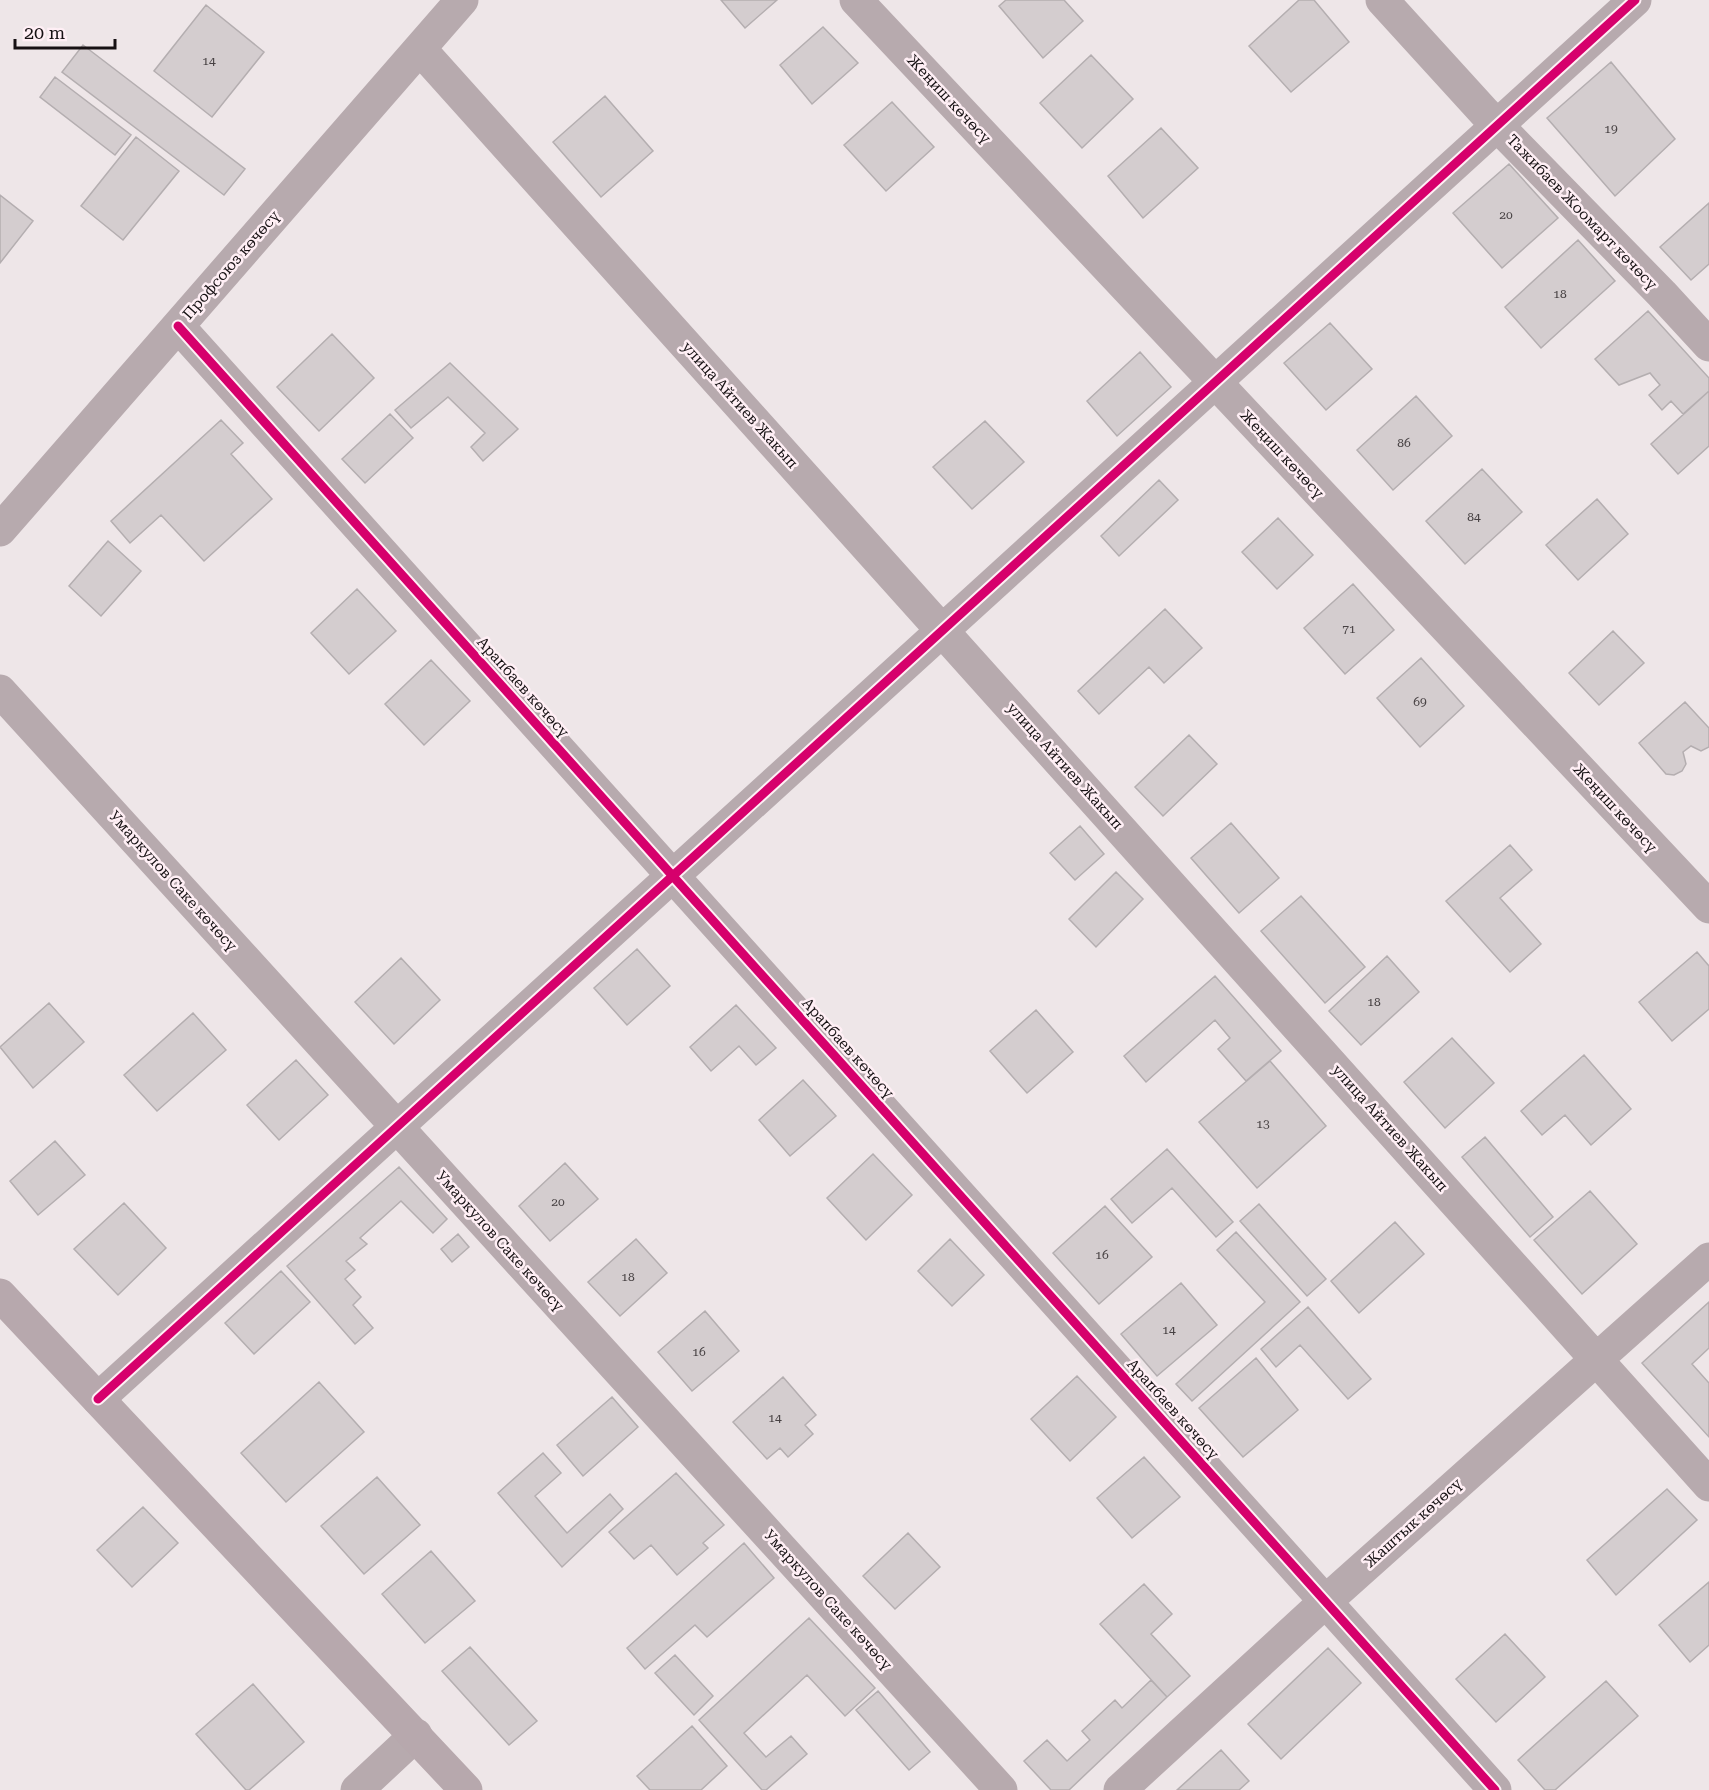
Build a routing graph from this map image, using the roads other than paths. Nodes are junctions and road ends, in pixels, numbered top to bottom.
1 (462, 0) edge
2 (856, 0) edge
3 (1382, 0) edge
4 (1635, 0) edge
5 (420, 49) junction
6 (1498, 125) junction
7 (178, 326) junction
8 (1709, 345) edge
9 (1215, 382) junction
10 (0, 530) edge
11 (942, 630) junction
12 (0, 691) edge
13 (673, 876) junction
14 (1709, 907) edge
15 (397, 1127) junction
16 (1709, 1259) edge
17 (0, 1295) edge
18 (1598, 1359) junction
19 (98, 1399) junction
20 (1709, 1485) edge
21 (1326, 1601) junction
22 (416, 1735) junction
23 (357, 1790) edge
24 (466, 1790) edge
25 (1001, 1790) edge
26 (1120, 1790) edge
27 (1495, 1790) edge

1 - 5 street, Профсоюз көчөсү
2 - 9 street, Жеңиш көчөсү
3 - 6 street, Тажибаев Жоомарт көчөсү
4 - 6 street
5 - 7 street, Профсоюз көчөсү
5 - 11 street, улица Айтиев Жакып
6 - 8 street, Тажибаев Жоомарт көчөсү
6 - 9 street
7 - 10 street, Профсоюз көчөсү
7 - 13 street, Арапбаев көчөсү
9 - 11 street
9 - 14 street, Жеңиш көчөсү
11 - 13 street
11 - 18 street, улица Айтиев Жакып
12 - 15 street, Умаркулов Саке көчөсү
13 - 15 street
13 - 21 street, Арапбаев көчөсү
15 - 19 street
15 - 25 street, Умаркулов Саке көчөсү
16 - 18 street, Жаштык көчөсү
17 - 19 main road
18 - 20 street, улица Айтиев Жакып
18 - 21 street, Жаштык көчөсү
19 - 22 main road
21 - 26 street, Жаштык көчөсү
21 - 27 street, Арапбаев көчөсү
22 - 23 street
22 - 24 main road

